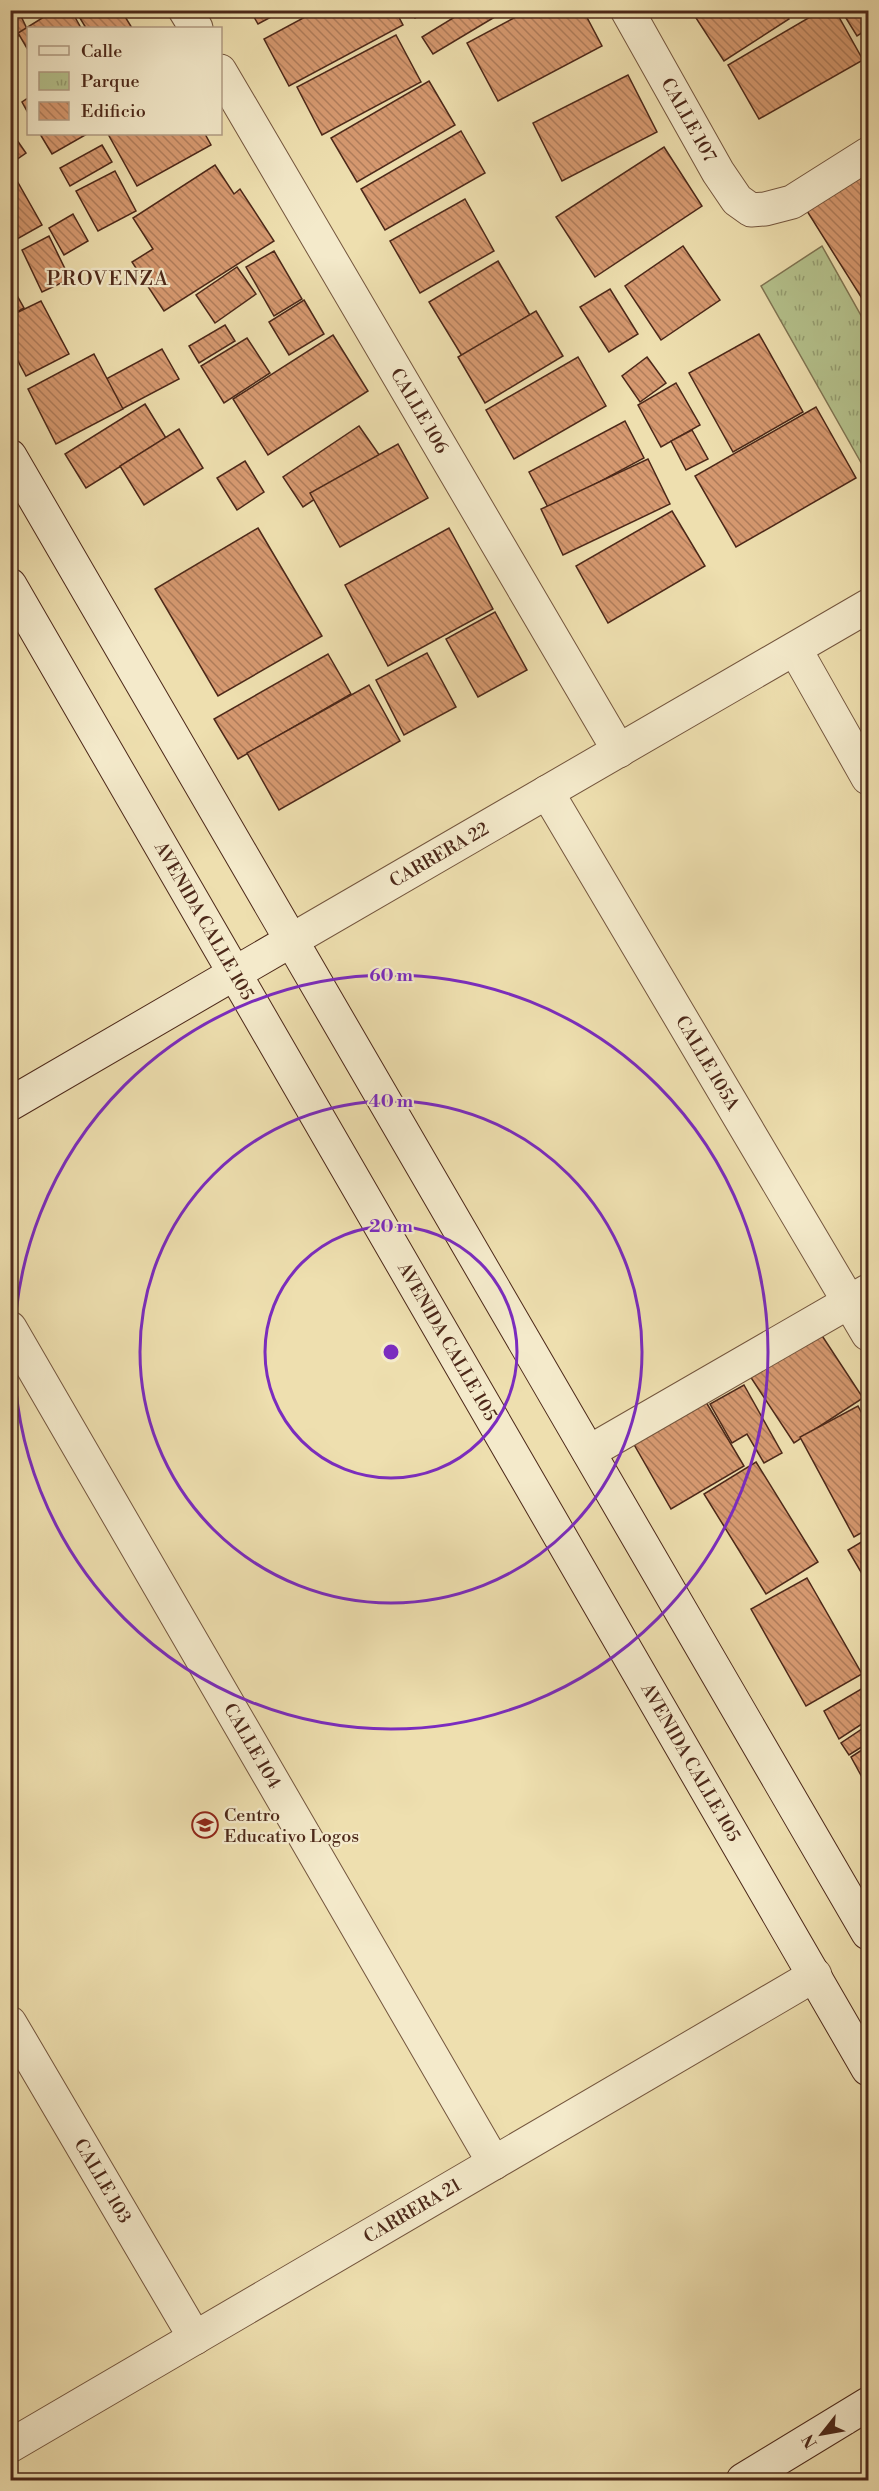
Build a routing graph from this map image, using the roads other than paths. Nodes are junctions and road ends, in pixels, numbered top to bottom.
1 (185, 10) edge
2 (627, 10) edge
3 (195, 27) edge
4 (222, 74) edge
5 (868, 154) edge
6 (10, 456) edge
7 (10, 585) edge
8 (868, 606) edge
9 (795, 649) junction
10 (619, 751) junction
11 (868, 778) edge
12 (547, 792) junction
13 (292, 940) junction
14 (235, 973) junction
15 (10, 1104) edge
16 (859, 1297) edge
17 (10, 1328) edge
18 (868, 1334) edge
19 (589, 1452) junction
20 (868, 1933) edge
21 (814, 1975) junction
22 (10, 2023) edge
23 (868, 2069) edge
24 (494, 2163) junction
25 (195, 2338) junction
26 (868, 2404) edge
27 (10, 2446) edge
28 (743, 2481) edge

1 - 3 street
2 - 5 street, CALLE 107
4 - 10 street, CALLE 106
6 - 13 street
7 - 14 street, AVENIDA CALLE 105
8 - 9 street, CARRERA 22
9 - 10 street, CARRERA 22
9 - 11 street
10 - 12 street, CARRERA 22
12 - 13 street, CARRERA 22
12 - 16 street, CALLE 105A
13 - 14 street, CARRERA 22
13 - 19 street
14 - 15 street, CARRERA 22
14 - 21 street, AVENIDA CALLE 105
16 - 18 street, CALLE 105A
16 - 19 street
17 - 24 street, CALLE 104
19 - 20 street
21 - 23 street, AVENIDA CALLE 105
21 - 24 street, CARRERA 21
22 - 25 street, CALLE 103
24 - 25 street, CARRERA 21
25 - 27 street, CARRERA 21
26 - 28 street

